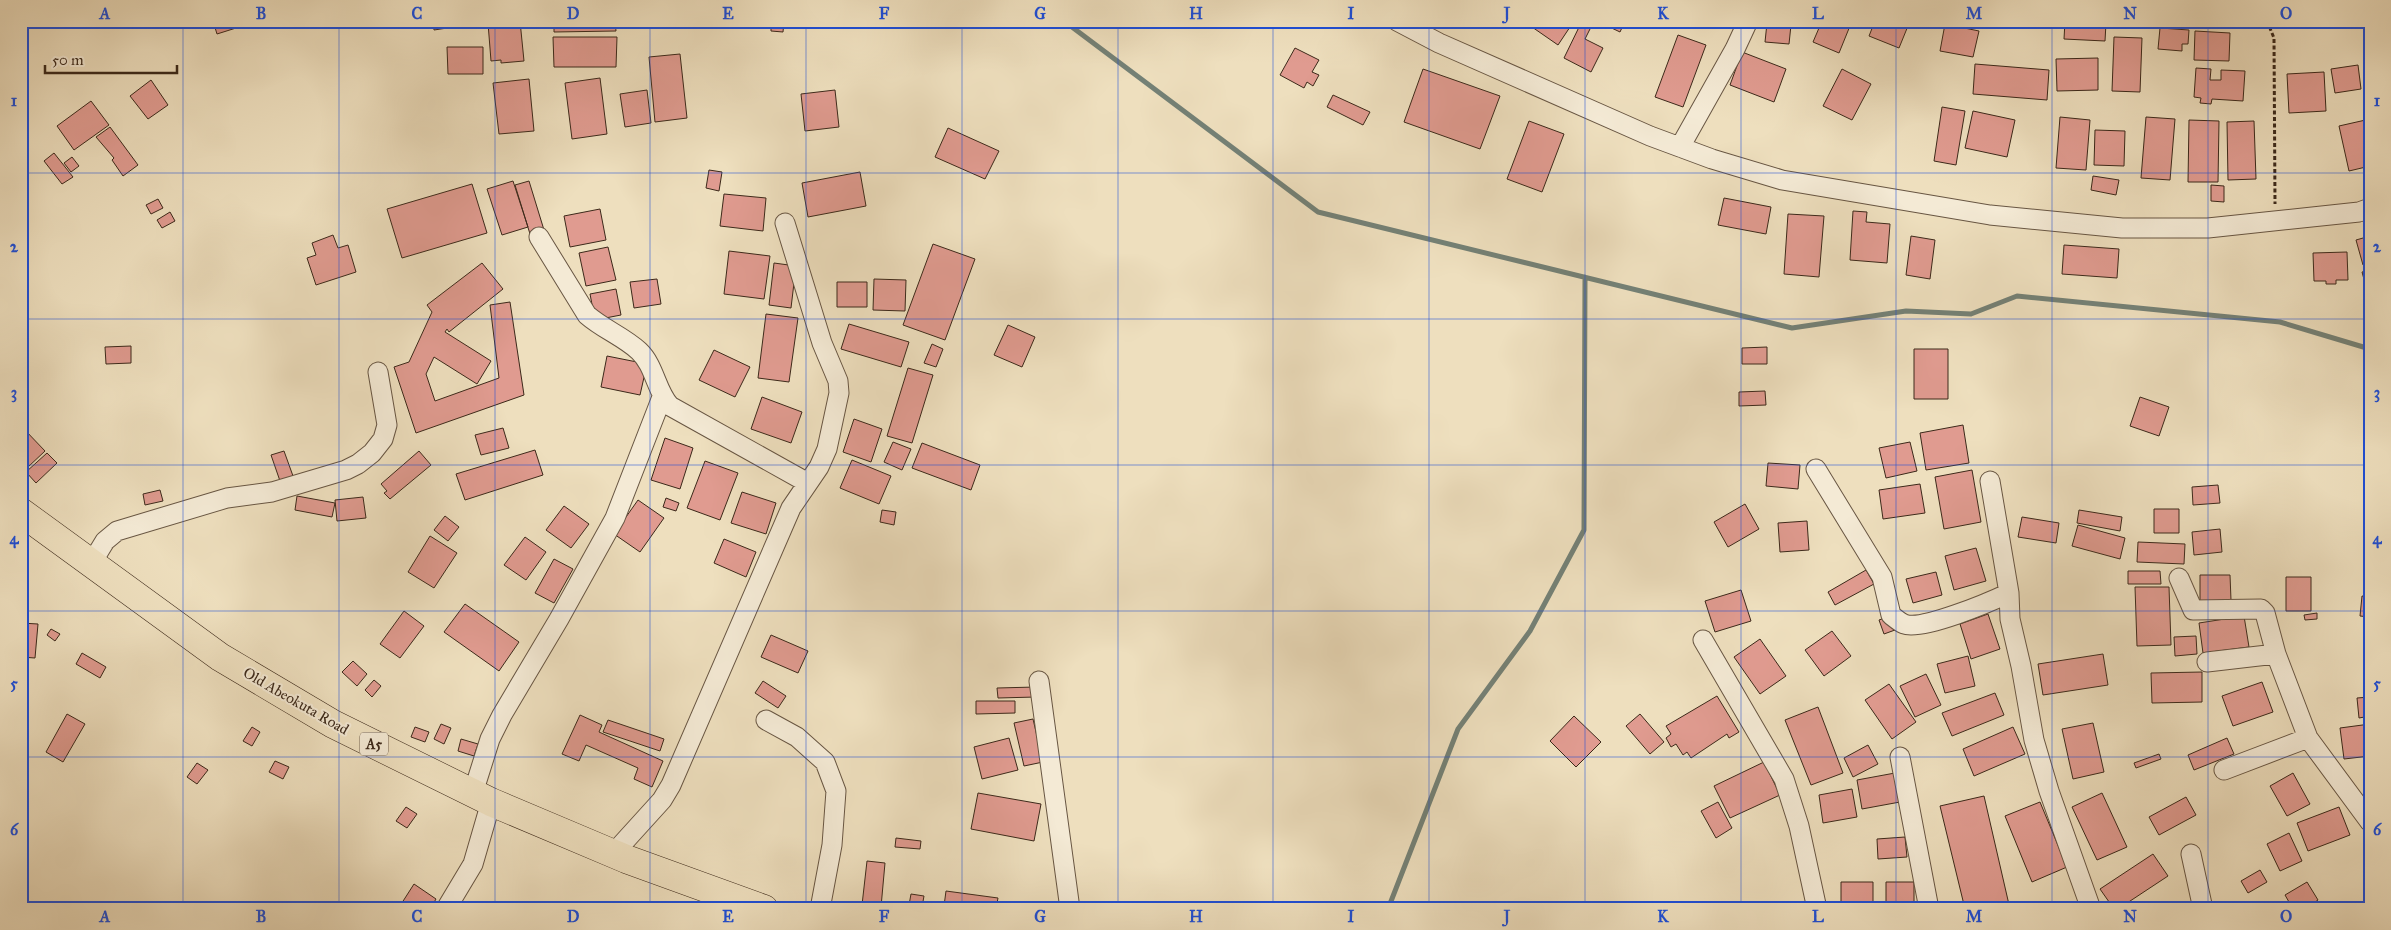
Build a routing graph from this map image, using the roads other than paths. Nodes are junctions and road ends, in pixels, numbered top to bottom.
1 (1397, 21) edge
2 (1748, 21) edge
3 (1680, 147) junction
4 (2370, 208) edge
5 (785, 223) dead end
6 (540, 237) dead end
7 (378, 372) dead end
8 (662, 397) junction
9 (1816, 469) dead end
10 (1990, 481) dead end
11 (808, 483) junction
12 (21, 512) edge
13 (90, 564) junction
14 (2179, 578) dead end
15 (2009, 593) junction
16 (1703, 640) dead end
17 (2276, 654) junction
18 (2206, 662) dead end
19 (1039, 681) dead end
20 (766, 720) dead end
21 (2308, 738) junction
22 (1900, 756) dead end
23 (2224, 770) dead end
24 (482, 798) junction
25 (2370, 822) edge
26 (613, 854) junction
27 (2191, 854) dead end
28 (718, 902) edge
29 (446, 909) edge
30 (764, 909) edge
31 (820, 909) edge
32 (1070, 909) edge
33 (1818, 909) edge
34 (1929, 909) edge
35 (2091, 909) edge
36 (2204, 909) edge

1 - 3 street
2 - 3 street
3 - 4 street
5 - 11 street
6 - 8 street
7 - 13 street
8 - 11 street
8 - 24 street
9 - 15 street
10 - 15 street
11 - 26 street
12 - 13 highway, Old Abeokuta Road / A5
13 - 24 highway, Old Abeokuta Road / A5
14 - 17 street
15 - 35 street
16 - 33 street
17 - 18 street
17 - 21 street
19 - 32 street
20 - 31 street
21 - 23 street
21 - 25 street
22 - 34 street
24 - 26 highway, Old Abeokuta Road / A5
24 - 29 street
26 - 28 highway, Old Abeokuta Road / A5
27 - 36 street
28 - 30 highway, Old Abeokuta Road / A5

